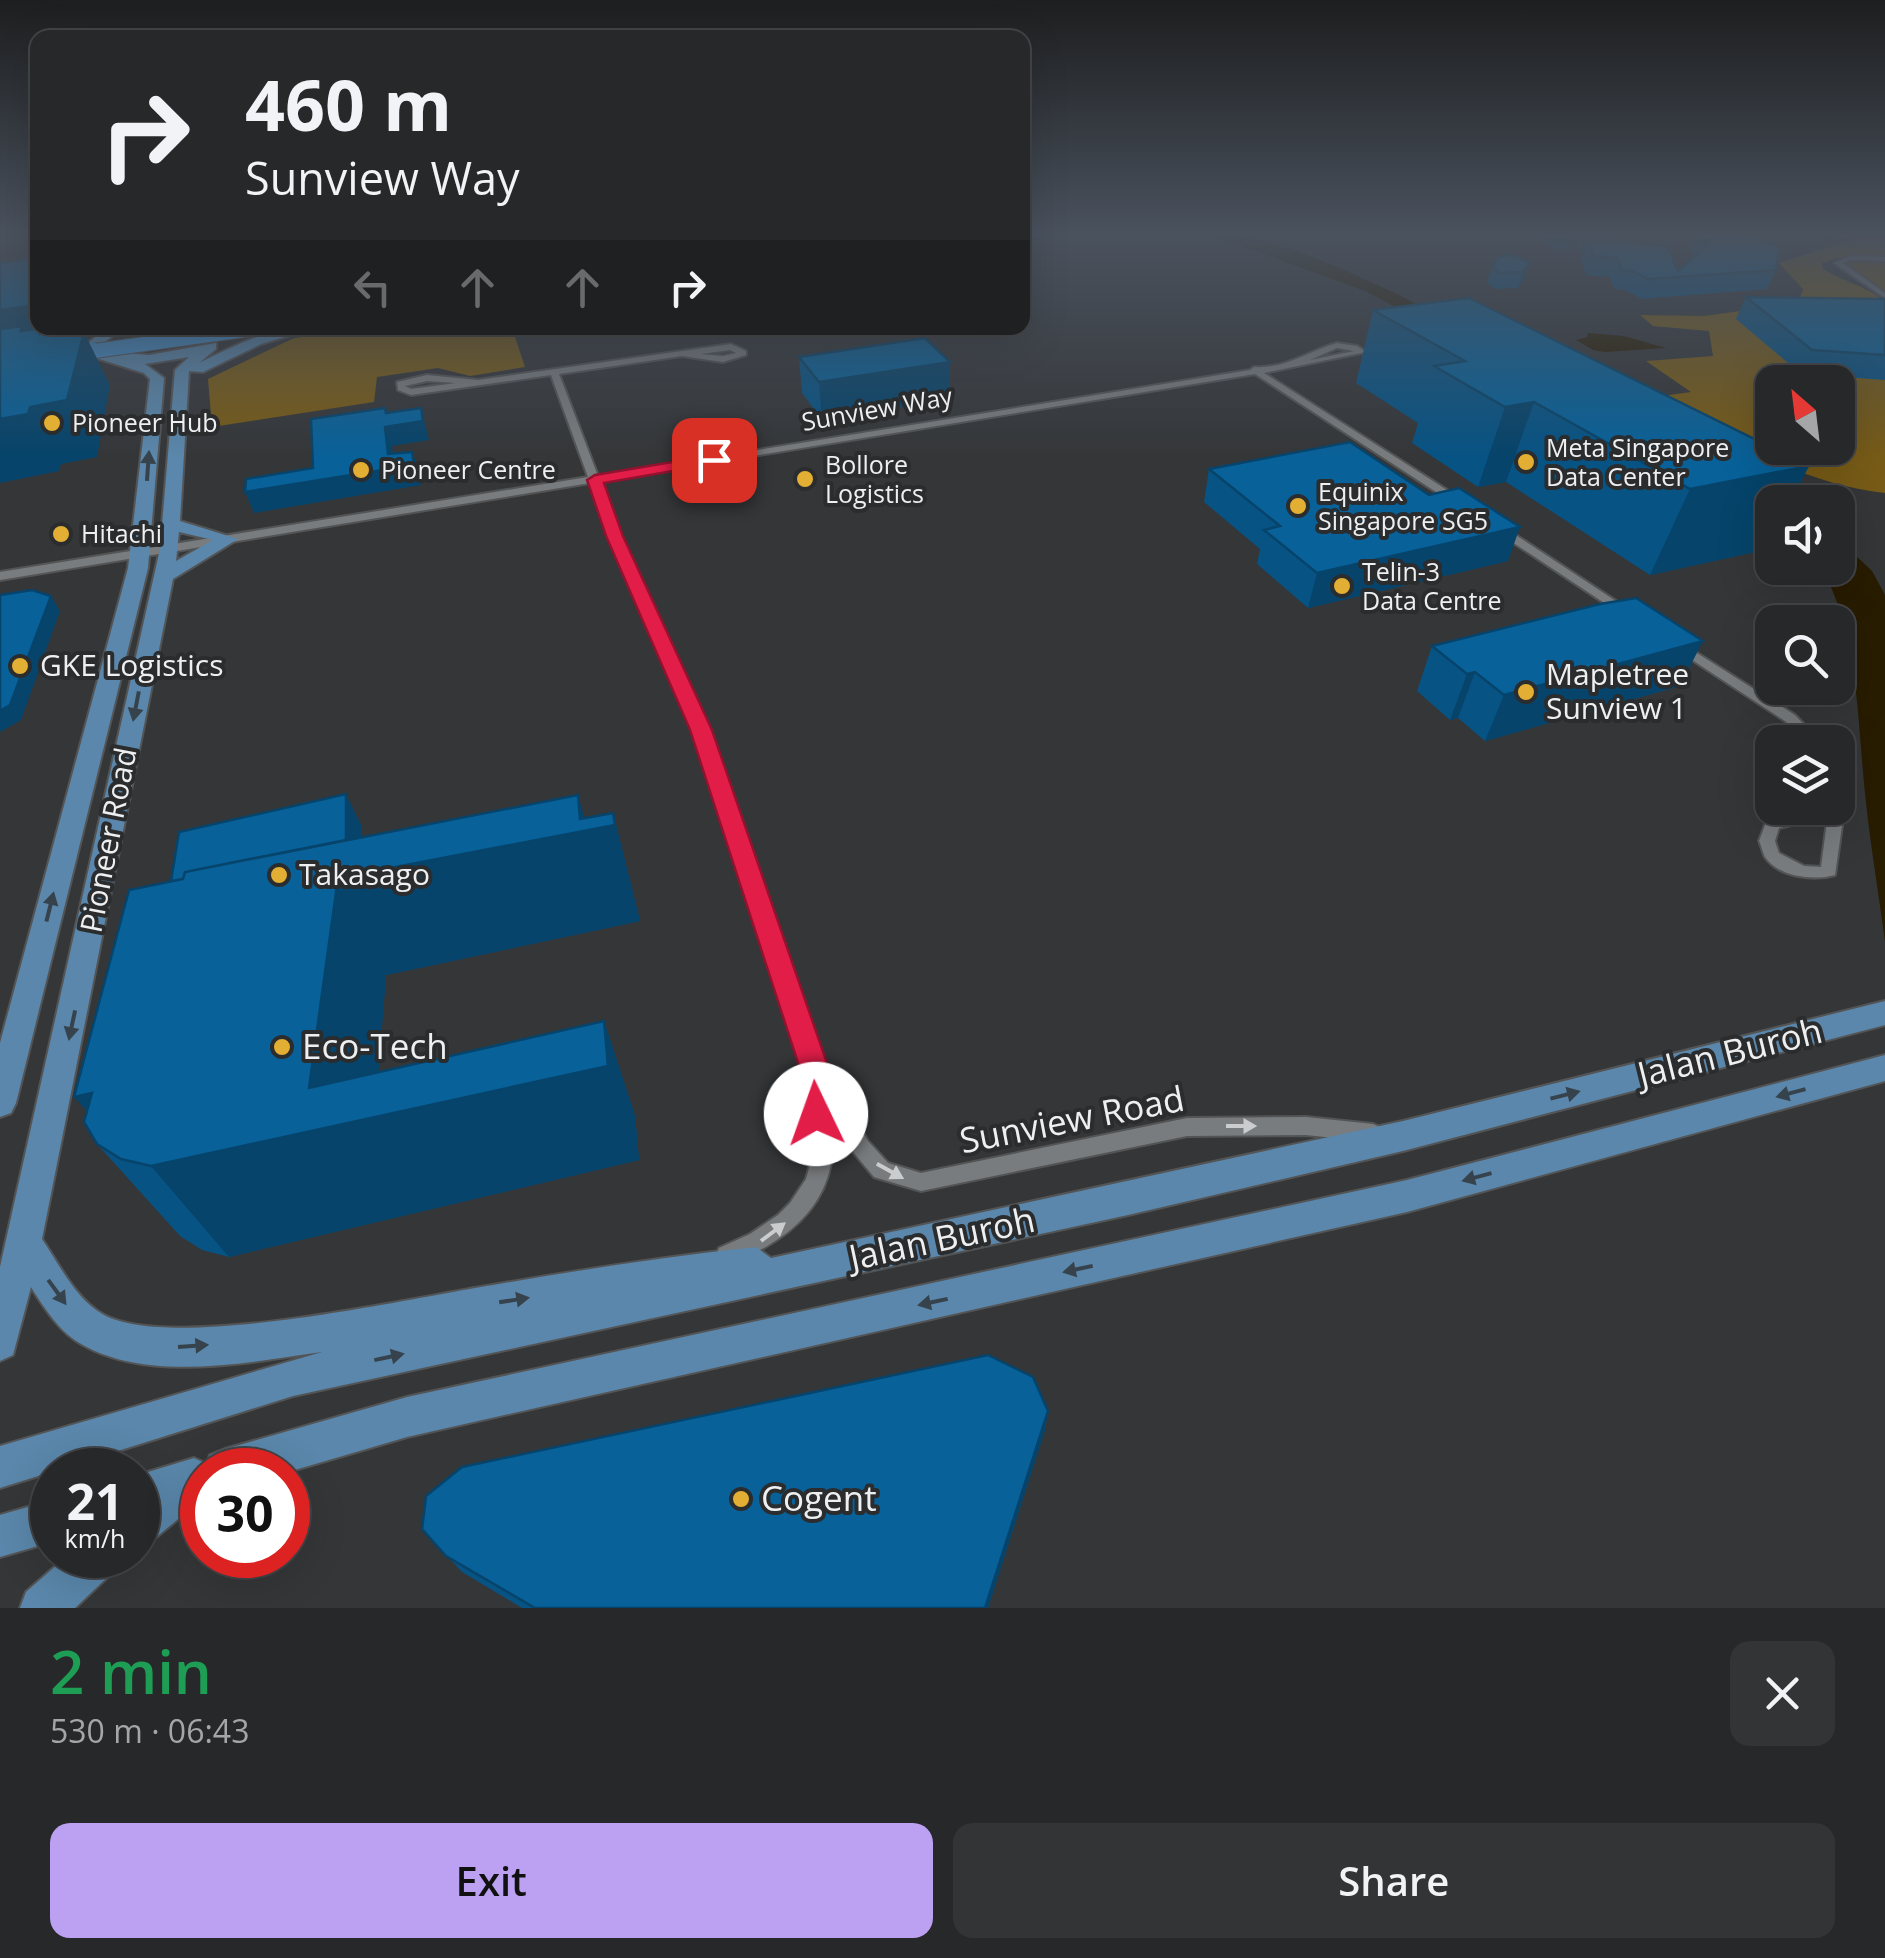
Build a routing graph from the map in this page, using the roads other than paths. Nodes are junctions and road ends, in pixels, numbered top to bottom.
1 (104, 335) edge
2 (162, 335) edge
3 (209, 335) edge
4 (230, 335) edge
5 (269, 335) edge
6 (283, 335) edge
7 (68, 338) edge
8 (212, 346) junction
9 (0, 349) edge
10 (682, 354) junction
11 (118, 359) junction
12 (1298, 363) junction
13 (0, 364) edge
14 (1254, 370) junction
15 (554, 372) junction
16 (476, 382) junction
17 (178, 385) junction
18 (595, 480) junction
19 (1468, 508) edge
20 (170, 524) junction
21 (1494, 526) edge
22 (228, 539) junction
23 (157, 560) junction
24 (0, 576) edge
25 (1648, 626) edge
26 (1665, 636) edge
27 (1797, 725) edge
28 (1772, 825) edge
29 (1834, 825) edge
30 (1885, 1013) edge
31 (814, 1066) junction
32 (1885, 1068) edge
33 (0, 1103) edge
34 (1403, 1136) junction
35 (25, 1244) junction
36 (876, 1254) junction
37 (684, 1272) junction
38 (0, 1342) edge
39 (300, 1448) edge
40 (0, 1467) edge
41 (30, 1527) edge
42 (0, 1536) edge
43 (75, 1578) edge
44 (42, 1608) edge

1 - 11 main road
2 - 13 highway
3 - 13 highway, bridge
4 - 8 main road
5 - 8 main road
6 - 17 main road
7 - 9 main road
8 - 11 main road
8 - 17 main road
10 - 10 street
10 - 15 street
11 - 13 main road
23 -> 11 main road, Pioneer Road
12 - 12 street, Sunview Way
12 - 14 street, Sunview Way
14 - 18 street, Sunview Way
14 - 19 street
15 - 16 street
15 - 18 street, Sunview Road
16 - 16 street
17 - 20 main road, Pioneer Road
18 - 22 street, Sunview Way
18 - 31 street, Sunview Road
20 - 22 main road
20 - 23 main road, Pioneer Road
21 - 25 street
22 - 23 main road
22 - 23 street, Sunview Way
23 - 24 street, Sunview Way
33 -> 23 main road, Pioneer Road
23 -> 35 main road, Pioneer Road
26 - 27 street
28 - 29 street
34 -> 30 main road, Jalan Buroh
31 -> 34 street, Sunview Road
37 -> 31 street, Sunview Road
32 -> 39 main road, Jalan Buroh
34 - 36 main road, Jalan Buroh
35 -> 37 main road
35 - 38 main road, Pioneer Road
36 - 37 main road
40 -> 36 main road, Jalan Buroh
41 - 42 main road
43 - 44 main road

